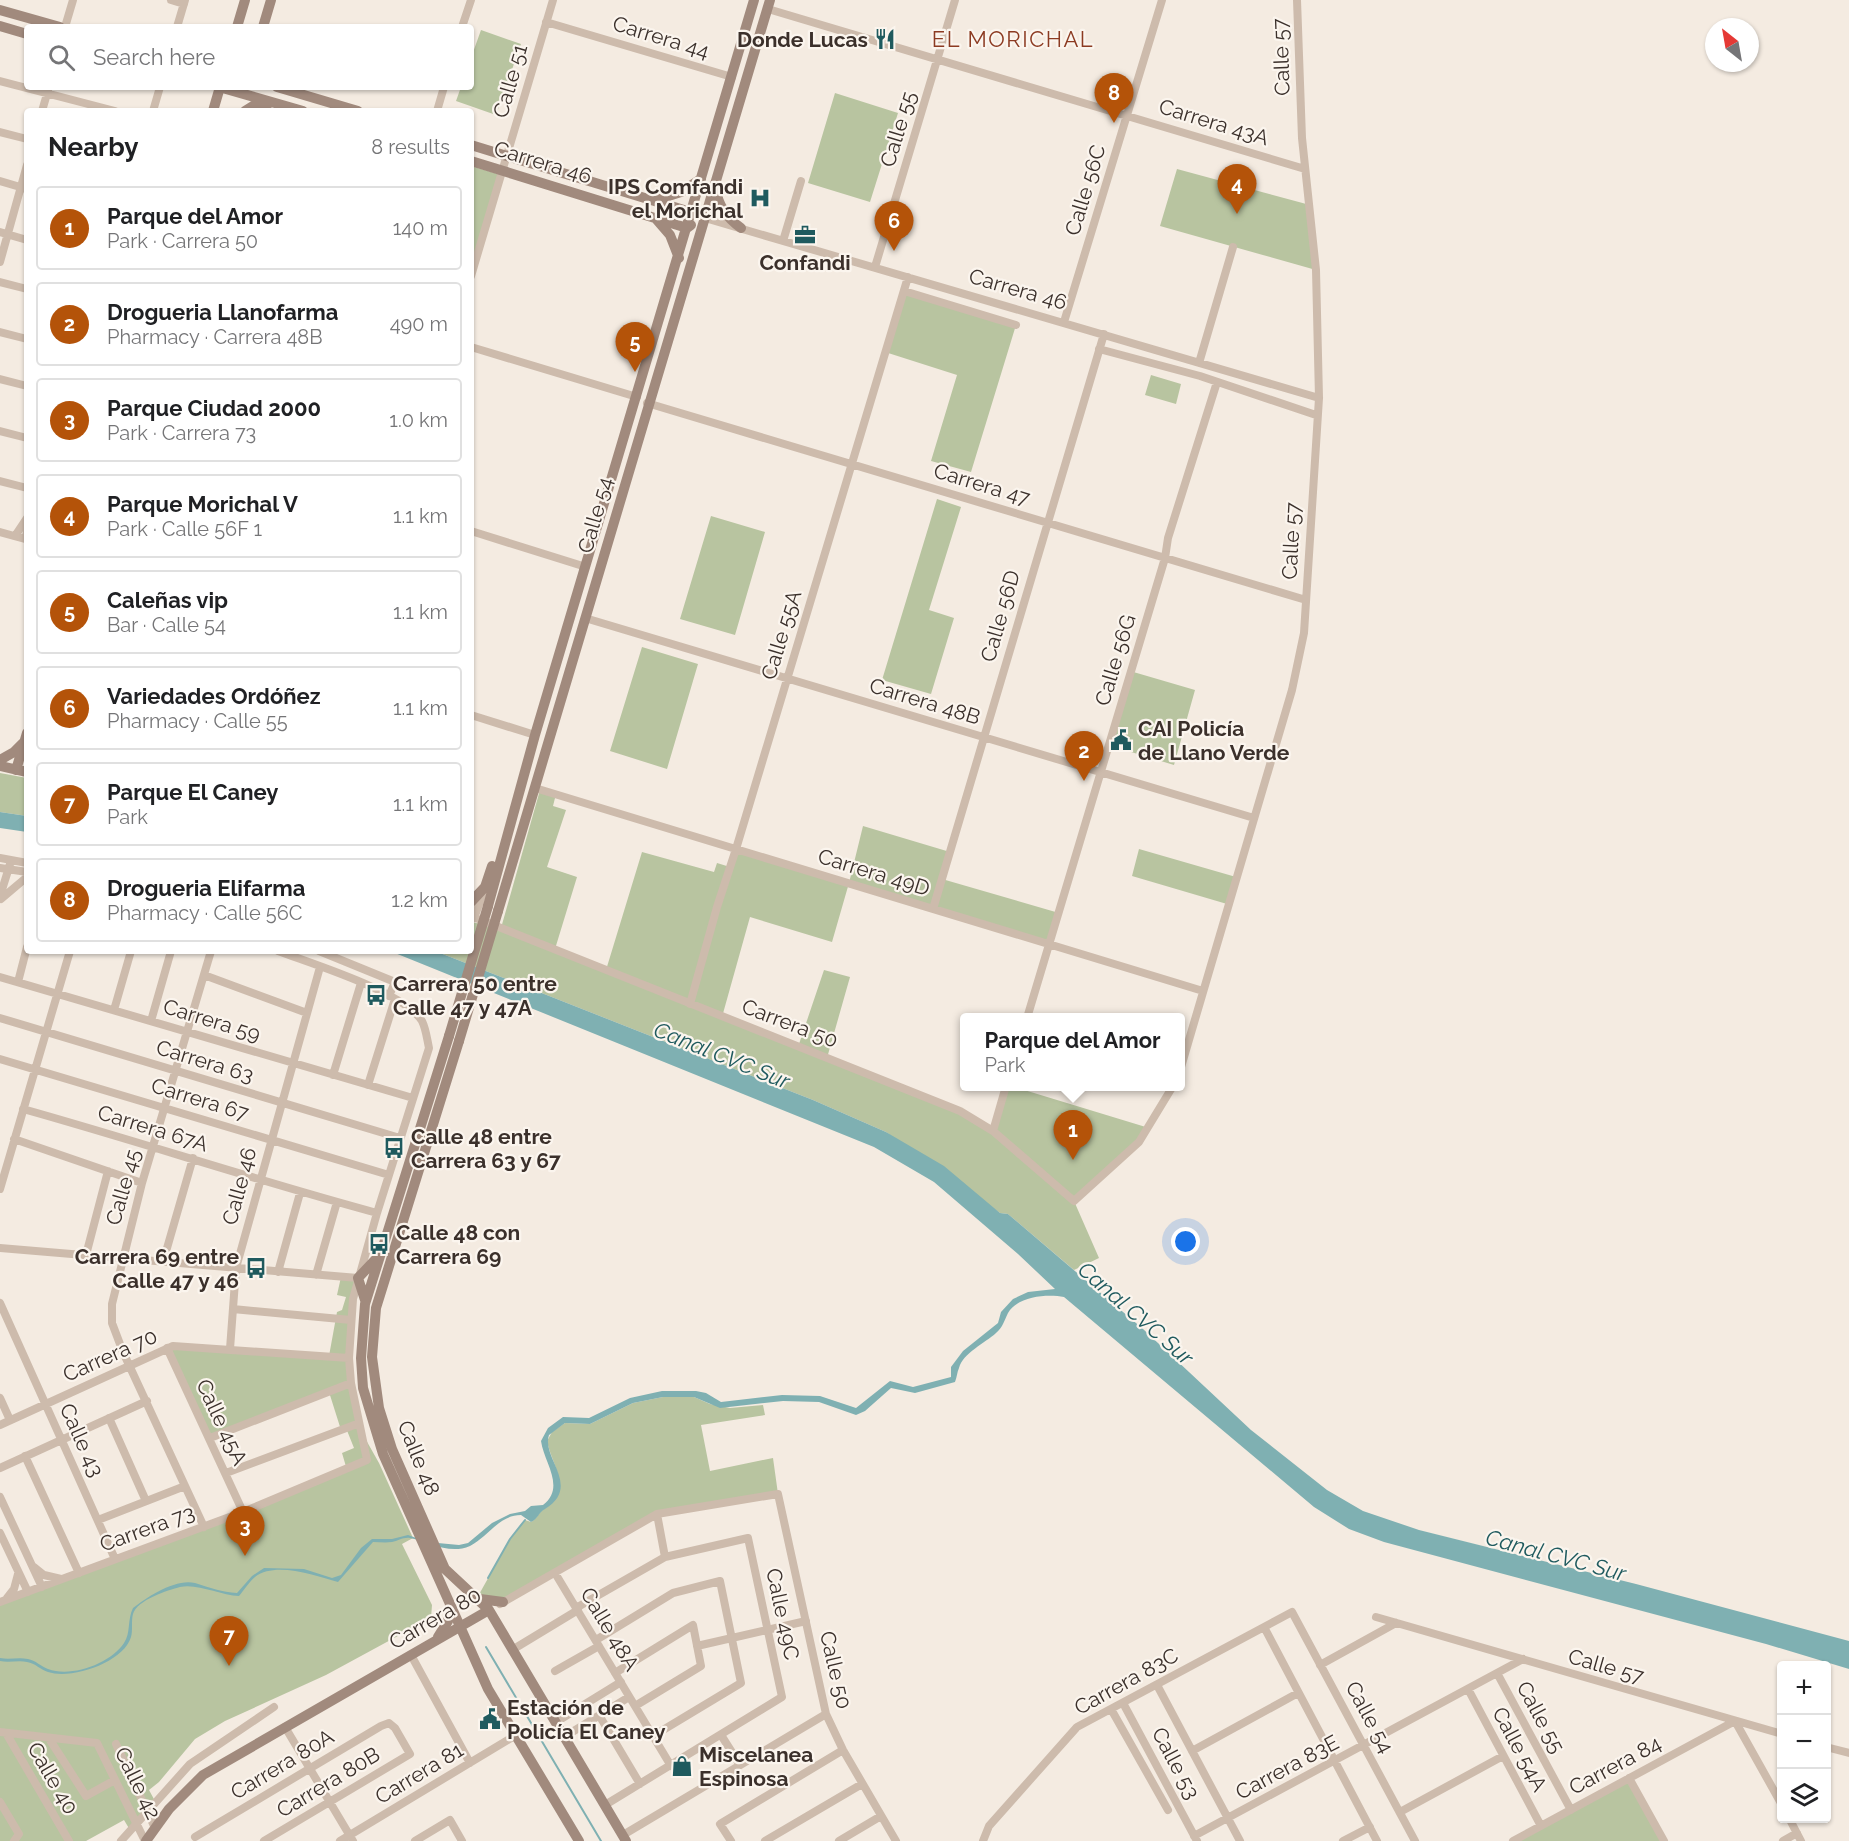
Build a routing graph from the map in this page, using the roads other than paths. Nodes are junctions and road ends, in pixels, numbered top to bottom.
1 (73, 0) edge
2 (171, 0) edge
3 (245, 0) edge
4 (271, 0) edge
5 (471, 0) edge
6 (553, 0) edge
7 (754, 0) edge
8 (955, 0) edge
9 (1162, 0) edge
10 (1297, 0) edge
11 (184, 2) edge
12 (769, 4) edge
13 (0, 10) edge
14 (546, 22) junction
15 (49, 24) edge
16 (66, 24) edge
17 (178, 24) edge
18 (238, 24) edge
19 (264, 24) edge
20 (463, 24) edge
21 (0, 26) edge
22 (24, 33) edge
23 (938, 60) junction
24 (732, 77) junction
25 (0, 81) edge
26 (24, 86) edge
27 (48, 90) edge
28 (159, 90) edge
29 (219, 90) edge
30 (245, 90) edge
31 (290, 90) edge
32 (443, 90) edge
33 (274, 103) junction
34 (43, 108) edge
35 (105, 108) edge
36 (154, 108) edge
37 (214, 108) edge
38 (240, 108) edge
39 (251, 108) edge
40 (292, 108) edge
41 (348, 108) edge
42 (438, 108) edge
43 (1127, 114) junction
44 (0, 132) edge
45 (24, 139) edge
46 (474, 146) edge
47 (507, 155) junction
48 (474, 162) edge
49 (1305, 169) junction
50 (502, 170) junction
51 (701, 179) junction
52 (588, 180) junction
53 (801, 181) dead end
54 (0, 182) edge
55 (716, 186) junction
56 (24, 188) edge
57 (584, 195) junction
58 (654, 199) junction
59 (692, 211) junction
60 (648, 215) junction
61 (705, 218) junction
62 (687, 228) junction
63 (741, 228) junction
64 (4, 233) edge
65 (24, 239) edge
66 (783, 241) junction
67 (1233, 248) dead end
68 (679, 258) junction
69 (0, 262) edge
70 (474, 266) edge
71 (875, 267) junction
72 (908, 277) junction
73 (0, 282) edge
74 (24, 288) edge
75 (904, 291) junction
76 (1064, 322) junction
77 (1016, 325) dead end
78 (0, 332) edge
79 (1104, 334) junction
80 (24, 338) edge
81 (474, 348) edge
82 (1100, 349) junction
83 (1199, 363) junction
84 (0, 379) edge
85 (1217, 382) junction
86 (24, 385) edge
87 (637, 397) junction
88 (1318, 398) junction
89 (647, 403) junction
90 (1317, 416) junction
91 (0, 431) edge
92 (24, 437) edge
93 (851, 464) junction
94 (0, 481) edge
95 (24, 487) edge
96 (24, 522) edge
97 (1047, 522) junction
98 (0, 532) edge
99 (474, 532) edge
100 (15, 536) junction
101 (24, 536) edge
102 (1165, 558) junction
103 (586, 567) junction
104 (1306, 600) junction
105 (585, 618) junction
106 (787, 679) junction
107 (474, 716) edge
108 (535, 735) junction
109 (984, 737) junction
110 (24, 740) edge
111 (24, 754) edge
112 (0, 760) edge
113 (0, 766) edge
114 (22, 771) edge
115 (1100, 773) junction
116 (535, 788) junction
117 (1254, 818) junction
118 (736, 849) junction
119 (0, 858) edge
120 (11, 861) junction
121 (24, 863) edge
122 (3, 870) edge
123 (24, 872) edge
124 (24, 879) edge
125 (485, 887) junction
126 (0, 898) edge
127 (474, 899) edge
128 (493, 909) junction
129 (933, 909) junction
130 (474, 914) edge
131 (474, 917) edge
132 (1050, 944) junction
133 (25, 954) edge
134 (69, 954) edge
135 (130, 954) edge
136 (170, 954) edge
137 (210, 954) edge
138 (286, 954) edge
139 (327, 954) edge
140 (320, 967) junction
141 (204, 975) junction
142 (0, 977) edge
143 (18, 982) junction
144 (361, 983) junction
145 (1203, 991) junction
146 (58, 993) junction
147 (392, 998) junction
148 (690, 1005) junction
149 (114, 1010) junction
150 (307, 1013) junction
151 (1028, 1013) edge
152 (0, 1018) edge
153 (151, 1021) junction
154 (47, 1031) junction
155 (187, 1032) junction
156 (449, 1036) joint
157 (459, 1041) joint
158 (1185, 1053) edge
159 (0, 1059) edge
160 (293, 1063) junction
161 (35, 1069) junction
162 (176, 1070) junction
163 (333, 1075) junction
164 (368, 1085) junction
165 (1005, 1091) edge
166 (1170, 1091) edge
167 (413, 1098) junction
168 (283, 1104) junction
169 (165, 1107) junction
170 (23, 1109) junction
171 (993, 1131) junction
172 (400, 1138) junction
173 (14, 1139) junction
174 (271, 1139) junction
175 (153, 1145) junction
176 (192, 1158) junction
177 (108, 1171) junction
178 (388, 1175) junction
179 (259, 1181) junction
180 (142, 1183) junction
181 (0, 1189) edge
182 (300, 1193) junction
183 (337, 1202) junction
184 (377, 1213) junction
185 (0, 1248) edge
186 (86, 1255) junction
187 (378, 1257) junction
188 (122, 1258) junction
189 (163, 1262) junction
190 (236, 1268) junction
191 (278, 1272) junction
192 (316, 1275) junction
193 (358, 1278) junction
194 (0, 1303) edge
195 (366, 1304) junction
196 (233, 1309) junction
197 (351, 1320) junction
198 (167, 1348) junction
199 (230, 1349) junction
200 (349, 1358) junction
201 (367, 1358) junction
202 (130, 1366) junction
203 (351, 1383) junction
204 (0, 1398) edge
205 (147, 1401) junction
206 (46, 1403) junction
207 (109, 1418) junction
208 (10, 1420) junction
209 (357, 1424) junction
210 (0, 1425) edge
211 (210, 1438) junction
212 (62, 1440) junction
213 (26, 1456) junction
214 (0, 1468) edge
215 (226, 1473) junction
216 (185, 1486) junction
217 (778, 1494) joint
218 (0, 1497) edge
219 (146, 1501) junction
220 (243, 1512) junction
221 (657, 1514) junction
222 (98, 1520) junction
223 (204, 1527) junction
224 (0, 1533) edge
225 (665, 1557) junction
226 (115, 1559) junction
227 (31, 1564) junction
228 (17, 1570) junction
229 (440, 1571) junction
230 (79, 1573) junction
231 (555, 1573) junction
232 (65, 1578) junction
233 (42, 1587) junction
234 (28, 1592) junction
235 (477, 1598) junction
236 (3, 1601) edge
237 (503, 1602) junction
238 (450, 1605) junction
239 (577, 1609) junction
240 (489, 1610) junction
241 (1292, 1612) joint
242 (1376, 1617) dead end
243 (806, 1621) junction
244 (1396, 1623) junction
245 (460, 1627) junction
246 (1264, 1627) junction
247 (769, 1629) junction
248 (732, 1637) junction
249 (435, 1641) junction
250 (597, 1643) junction
251 (697, 1646) junction
252 (512, 1650) junction
253 (411, 1655) junction
254 (1523, 1659) junction
255 (1320, 1665) junction
256 (555, 1671) dead end
257 (615, 1672) junction
258 (1497, 1673) junction
259 (621, 1682) junction
260 (1157, 1685) junction
261 (1468, 1689) junction
262 (1298, 1694) junction
263 (629, 1697) junction
264 (1123, 1703) junction
265 (635, 1706) junction
266 (274, 1707) dead end
267 (1111, 1709) junction
268 (826, 1714) junction
269 (599, 1716) junction
270 (1735, 1721) junction
271 (556, 1722) junction
272 (389, 1723) joint
273 (285, 1727) junction
274 (3, 1733) edge
275 (1777, 1733) edge
276 (516, 1735) junction
277 (721, 1735) junction
278 (653, 1736) junction
279 (564, 1737) junction
280 (50, 1740) junction
281 (116, 1744) dead end
282 (1364, 1746) junction
283 (1831, 1748) edge
284 (843, 1750) junction
285 (1192, 1751) junction
286 (1849, 1753) edge
287 (1503, 1756) junction
288 (1334, 1762) junction
289 (470, 1763) junction
290 (740, 1765) junction
291 (670, 1766) junction
292 (310, 1768) junction
293 (1629, 1778) junction
294 (115, 1780) junction
295 (640, 1784) junction
296 (862, 1784) junction
297 (1777, 1796) edge
298 (330, 1801) junction
299 (0, 1802) edge
300 (605, 1805) junction
301 (147, 1810) junction
302 (1168, 1810) dead end
303 (1571, 1810) junction
304 (1400, 1812) junction
305 (881, 1816) junction
306 (1227, 1819) junction
307 (136, 1823) junction
308 (1792, 1823) edge
309 (1541, 1826) junction
310 (1370, 1827) junction
311 (155, 1828) junction
312 (195, 1837) dead end
313 (1799, 1837) edge
314 (352, 1838) edge
315 (625, 1838) edge
316 (1195, 1838) edge
317 (17, 1839) edge
318 (574, 1839) edge
319 (69, 1841) edge
320 (121, 1841) edge
321 (145, 1841) edge
322 (161, 1841) edge
323 (264, 1841) edge
324 (340, 1841) edge
325 (415, 1841) edge
326 (462, 1841) edge
327 (730, 1841) edge
328 (765, 1841) edge
329 (839, 1841) edge
330 (896, 1841) edge
331 (983, 1841) edge
332 (1240, 1841) edge
333 (1343, 1841) edge
334 (1377, 1841) edge
335 (1415, 1841) edge
336 (1513, 1841) edge
337 (1664, 1841) edge
338 (1783, 1841) edge

1 - 16 street
2 - 11 street
3 - 18 main road
4 - 19 main road
5 - 20 street
6 - 14 street, Calle 51
7 - 24 main road, Calle 54
8 - 23 street, Calle 55
9 - 43 street, Calle 56C
10 - 49 street, Calle 57
11 - 17 street
12 - 23 street, Carrera 43A
12 - 55 main road, Calle 54
13 - 15 main road
14 - 24 street, Carrera 44
14 - 47 street, Calle 51
21 - 22 main road
23 - 43 street, Carrera 43A
23 - 71 street, Calle 55
24 - 51 main road, Calle 54
25 - 26 street
27 - 34 street
27 - 35 street
28 - 36 street
29 - 37 main road
30 - 33 main road
30 - 38 main road
31 - 41 main road
32 - 42 street
33 - 39 main road
33 - 40 main road
43 - 49 street, Carrera 43A
43 - 76 street, Calle 56C
44 - 45 street
46 - 47 main road, Carrera 46
47 - 50 street, Calle 51
47 - 52 main road, Carrera 46
48 - 50 main road, Carrera 46
49 - 88 street, Calle 57
50 - 57 main road, Carrera 46
50 - 70 street, Calle 51
51 - 58 main road
51 - 59 main road, Calle 54
52 - 57 main road
52 - 58 main road, Carrera 46
53 - 66 street
54 - 56 street
55 - 61 main road, Calle 54
55 - 63 main road
56 - 64 street
57 - 60 main road, Carrera 46
58 - 59 main road, Carrera 46
59 - 61 main road, Carrera 46
59 - 62 main road, Calle 54
60 - 62 main road, Carrera 46
60 - 68 main road
61 - 62 main road
61 - 63 street, Carrera 46
61 - 89 main road, Calle 54
62 - 68 main road, Calle 54
63 - 66 street, Carrera 46
64 - 65 street
64 - 69 street
66 - 71 street, Carrera 46
67 - 83 street
68 - 87 main road, Calle 54
71 - 72 street, Carrera 46
72 - 75 street, Calle 55A
72 - 76 street, Carrera 46
73 - 74 street
75 - 77 street, Carrera 46
75 - 93 street, Calle 55A
76 - 79 street, Carrera 46
78 - 80 street
79 - 82 street, Calle 56D
79 - 83 street, Carrera 46
81 - 87 street
82 - 85 street
82 - 97 street, Calle 56D
83 - 88 street, Carrera 46
84 - 86 street
85 - 90 street
85 - 102 street, Calle 56G
87 - 103 main road, Calle 54
88 - 90 street, Calle 57
89 - 93 street, Carrera 47
89 - 105 main road, Calle 54
90 - 104 street, Calle 57
91 - 92 street
93 - 97 street, Carrera 47
93 - 106 street, Calle 55A
94 - 95 street
96 - 100 street
97 - 102 street, Carrera 47
97 - 109 street, Calle 56D
98 - 100 street
99 - 103 street
100 - 101 street
102 - 104 street, Carrera 47
102 - 115 street, Calle 56G
103 - 108 main road, Calle 54
104 - 117 street, Calle 57
105 - 106 street, Carrera 48B
105 - 116 main road, Calle 54
106 - 109 street, Carrera 48B
106 - 118 street, Calle 55A
107 - 108 street
108 - 125 main road, Calle 54
108 - 128 main road, Calle 54
109 - 115 street, Carrera 48B
109 - 129 street, Calle 56D
110 - 112 main road
111 - 114 main road
113 - 114 main road
115 - 117 street, Carrera 48B
115 - 132 street, Calle 56G
116 - 118 street, Carrera 49D
116 - 128 main road, Calle 54
117 - 145 street, Calle 57
118 - 129 street, Carrera 49D
118 - 148 street, Calle 55A
119 - 120 street
120 - 121 street
120 - 122 street
122 - 123 street
122 - 126 street
124 - 126 street
125 - 127 main road
125 - 130 street, Calle 54
128 - 156 main road, Calle 54, bridge
128 - 157 main road, Calle 54, bridge
129 - 132 street, Carrera 49D
131 - 148 street, Carrera 50
132 - 145 street, Carrera 49D
132 - 151 street, Calle 56G
133 - 143 street
134 - 146 street
135 - 149 street
136 - 153 street
137 - 141 street, Calle 45
138 - 140 street
139 - 147 street
140 - 144 street
140 - 150 street, Calle 46
141 - 150 street
141 - 155 street, Calle 45
142 - 143 street, Carrera 59
143 - 146 street, Carrera 59
144 - 147 street
144 - 163 street
145 - 158 street, Calle 57
146 - 149 street, Carrera 59
146 - 154 street
147 - 164 street
147 - 167 street
148 - 171 street, Carrera 50
149 - 153 street, Carrera 59
150 - 160 street, Calle 46
152 - 154 street, Carrera 63
153 - 155 street, Carrera 59
154 - 161 street
154 - 162 street, Carrera 63
155 - 160 street, Carrera 59
155 - 162 street, Calle 45
156 - 187 main road, Calle 48
157 - 201 main road, Calle 48
159 - 161 street, Carrera 67
160 - 163 street, Carrera 59
160 - 168 street, Calle 46
161 - 169 street, Carrera 67
161 - 170 street
162 - 168 street, Carrera 63
162 - 169 street, Calle 45
163 - 164 street, Carrera 59
164 - 167 street, Carrera 59
165 - 171 street
166 - 171 street, Carrera 50
167 - 172 street
168 - 172 street, Carrera 63
168 - 174 street, Calle 46
169 - 174 street, Carrera 67
169 - 175 street, Calle 45
170 - 173 street
170 - 175 street, Carrera 67A
172 - 178 street
173 - 177 street
173 - 181 street
174 - 178 street, Carrera 67
174 - 179 street, Calle 46
175 - 176 street, Carrera 67A
175 - 180 street, Calle 45
176 - 179 street, Carrera 67A
176 - 189 street
177 - 180 street
177 - 186 street
178 - 184 street
179 - 182 street, Carrera 67A
179 - 190 street, Calle 46
180 - 188 street, Calle 45
182 - 183 street, Carrera 67A
182 - 191 street
183 - 184 street, Carrera 67A
183 - 192 street
184 - 193 street
185 - 186 street
186 - 188 street
187 - 193 main road
187 - 195 main road, Calle 48
188 - 189 street
188 - 202 street, Calle 45
189 - 190 street
190 - 191 street
190 - 196 street, Calle 46
191 - 192 street
192 - 193 street
193 - 195 main road
193 - 197 street
194 - 206 street, Calle 43
195 - 201 main road, Calle 48
196 - 197 street
196 - 199 street, Calle 46
197 - 200 street
198 - 199 street, Carrera 70
198 - 202 street, Carrera 70
198 - 211 street, Calle 45A
199 - 200 street, Carrera 70
200 - 203 street
201 - 229 main road, Calle 48
202 - 205 street, Calle 45
202 - 206 street, Carrera 70
203 - 209 street
203 - 211 street
204 - 208 street
205 - 207 street
205 - 216 street, Calle 45
206 - 208 street, Carrera 70
206 - 212 street, Calle 43
207 - 212 street
207 - 219 street
208 - 210 street, Carrera 70
209 - 215 street
209 - 220 street, Carrera 73
211 - 215 street, Calle 45A
212 - 213 street
212 - 222 street, Calle 43
213 - 214 street
213 - 230 street
215 - 220 street, Calle 45A
216 - 219 street
216 - 223 street, Calle 45
217 - 221 street, Carrera 80
217 - 243 street, Calle 50
218 - 227 street
219 - 222 street
220 - 223 street, Carrera 73
221 - 225 street
221 - 231 street, Carrera 80
222 - 226 street, Calle 43
223 - 226 street, Carrera 73
224 - 228 street
225 - 239 street
225 - 247 street, Calle 49C
226 - 230 street, Carrera 73
227 - 232 street
227 - 233 street
228 - 234 street
228 - 236 street
229 - 235 main road, Calle 48
229 - 238 main road, Calle 48
230 - 232 street, Carrera 73
231 - 237 street, Carrera 80
231 - 239 street, Calle 48A
232 - 233 street, Carrera 73
233 - 234 street, Carrera 73
234 - 236 street, Carrera 73
235 - 237 main road
235 - 240 main road, Calle 48
237 - 240 street, Carrera 80
238 - 245 main road, Calle 48
238 - 249 main road
239 - 250 street, Calle 48A
239 - 252 street
240 - 245 main road, Carrera 80
240 - 252 main road, Calle 48
241 - 246 street, Carrera 83C
241 - 255 street, Calle 54
242 - 244 street, Calle 57
243 - 247 street
243 - 268 street, Calle 50
244 - 254 street, Calle 57
244 - 255 street
245 - 249 main road, Carrera 80
245 - 276 main road, Calle 48
246 - 260 street, Carrera 83C
246 - 262 street
247 - 248 street
247 - 277 street, Calle 49C
248 - 250 street
248 - 251 street
248 - 278 street
249 - 253 main road, Carrera 80
250 - 256 street
250 - 257 street, Calle 48A
251 - 257 street
251 - 265 street
252 - 271 main road, Calle 48
253 - 273 main road, Carrera 80
253 - 289 street
254 - 258 street, Carrera 83E
254 - 270 street, Calle 57
255 - 282 street, Calle 54
257 - 259 street, Calle 48A
258 - 261 street, Carrera 83E
258 - 303 street, Calle 55
259 - 263 street, Calle 48A
259 - 271 street
260 - 264 street, Carrera 83C
260 - 285 street
261 - 282 street, Carrera 83E
261 - 287 street, Calle 54A
262 - 285 street
262 - 288 street
263 - 265 street, Calle 48A
263 - 269 street
264 - 267 street, Carrera 83C
264 - 316 street, Calle 53
265 - 278 street, Calle 48A
266 - 301 street
267 - 302 street, Calle 53
267 - 331 street, Carrera 83C
268 - 284 street, Calle 50
268 - 290 street
269 - 279 street
269 - 295 street
270 - 275 street, Calle 57
270 - 293 street, Carrera 84
270 - 297 street
271 - 279 main road, Calle 48
272 - 292 street, Carrera 80A
272 - 298 street, Carrera 80B
273 - 292 street
273 - 311 main road, Carrera 80
274 - 280 street
274 - 319 street, Calle 40
276 - 289 street, Carrera 81
276 - 318 main road, Calle 48
277 - 290 street
277 - 291 street
278 - 291 street, Calle 48A
279 - 300 main road, Calle 48
280 - 294 street, Calle 42
280 - 294 street
281 - 301 street, Calle 42
282 - 288 street, Carrera 83E
282 - 304 street, Calle 54
283 - 286 street
284 - 296 street, Calle 50
284 - 327 street
285 - 306 street
287 - 304 street
287 - 309 street, Calle 54A
288 - 306 street, Carrera 83E
288 - 310 street
289 - 314 street, Carrera 81
290 - 315 street
291 - 295 street
292 - 298 street
292 - 312 street, Carrera 80A
293 - 303 street, Carrera 84
293 - 337 street
294 - 307 street, Calle 42
295 - 300 street
296 - 305 street, Calle 50
296 - 328 street
298 - 314 street
298 - 323 street, Carrera 80B
299 - 317 street
300 - 315 main road, Calle 48
301 - 307 street
301 - 311 street, Calle 42
303 - 309 street, Carrera 84
304 - 335 street, Calle 54
305 - 329 street
305 - 330 street, Calle 50
306 - 316 street, Carrera 83E
306 - 332 street
307 - 320 street
307 - 321 street, Calle 42
308 - 313 street
309 - 336 street, Carrera 84
310 - 333 street
310 - 334 street
311 - 321 main road, Carrera 80
311 - 322 main road, Calle 42
313 - 338 street
314 - 324 street, Carrera 81
325 - 326 street

